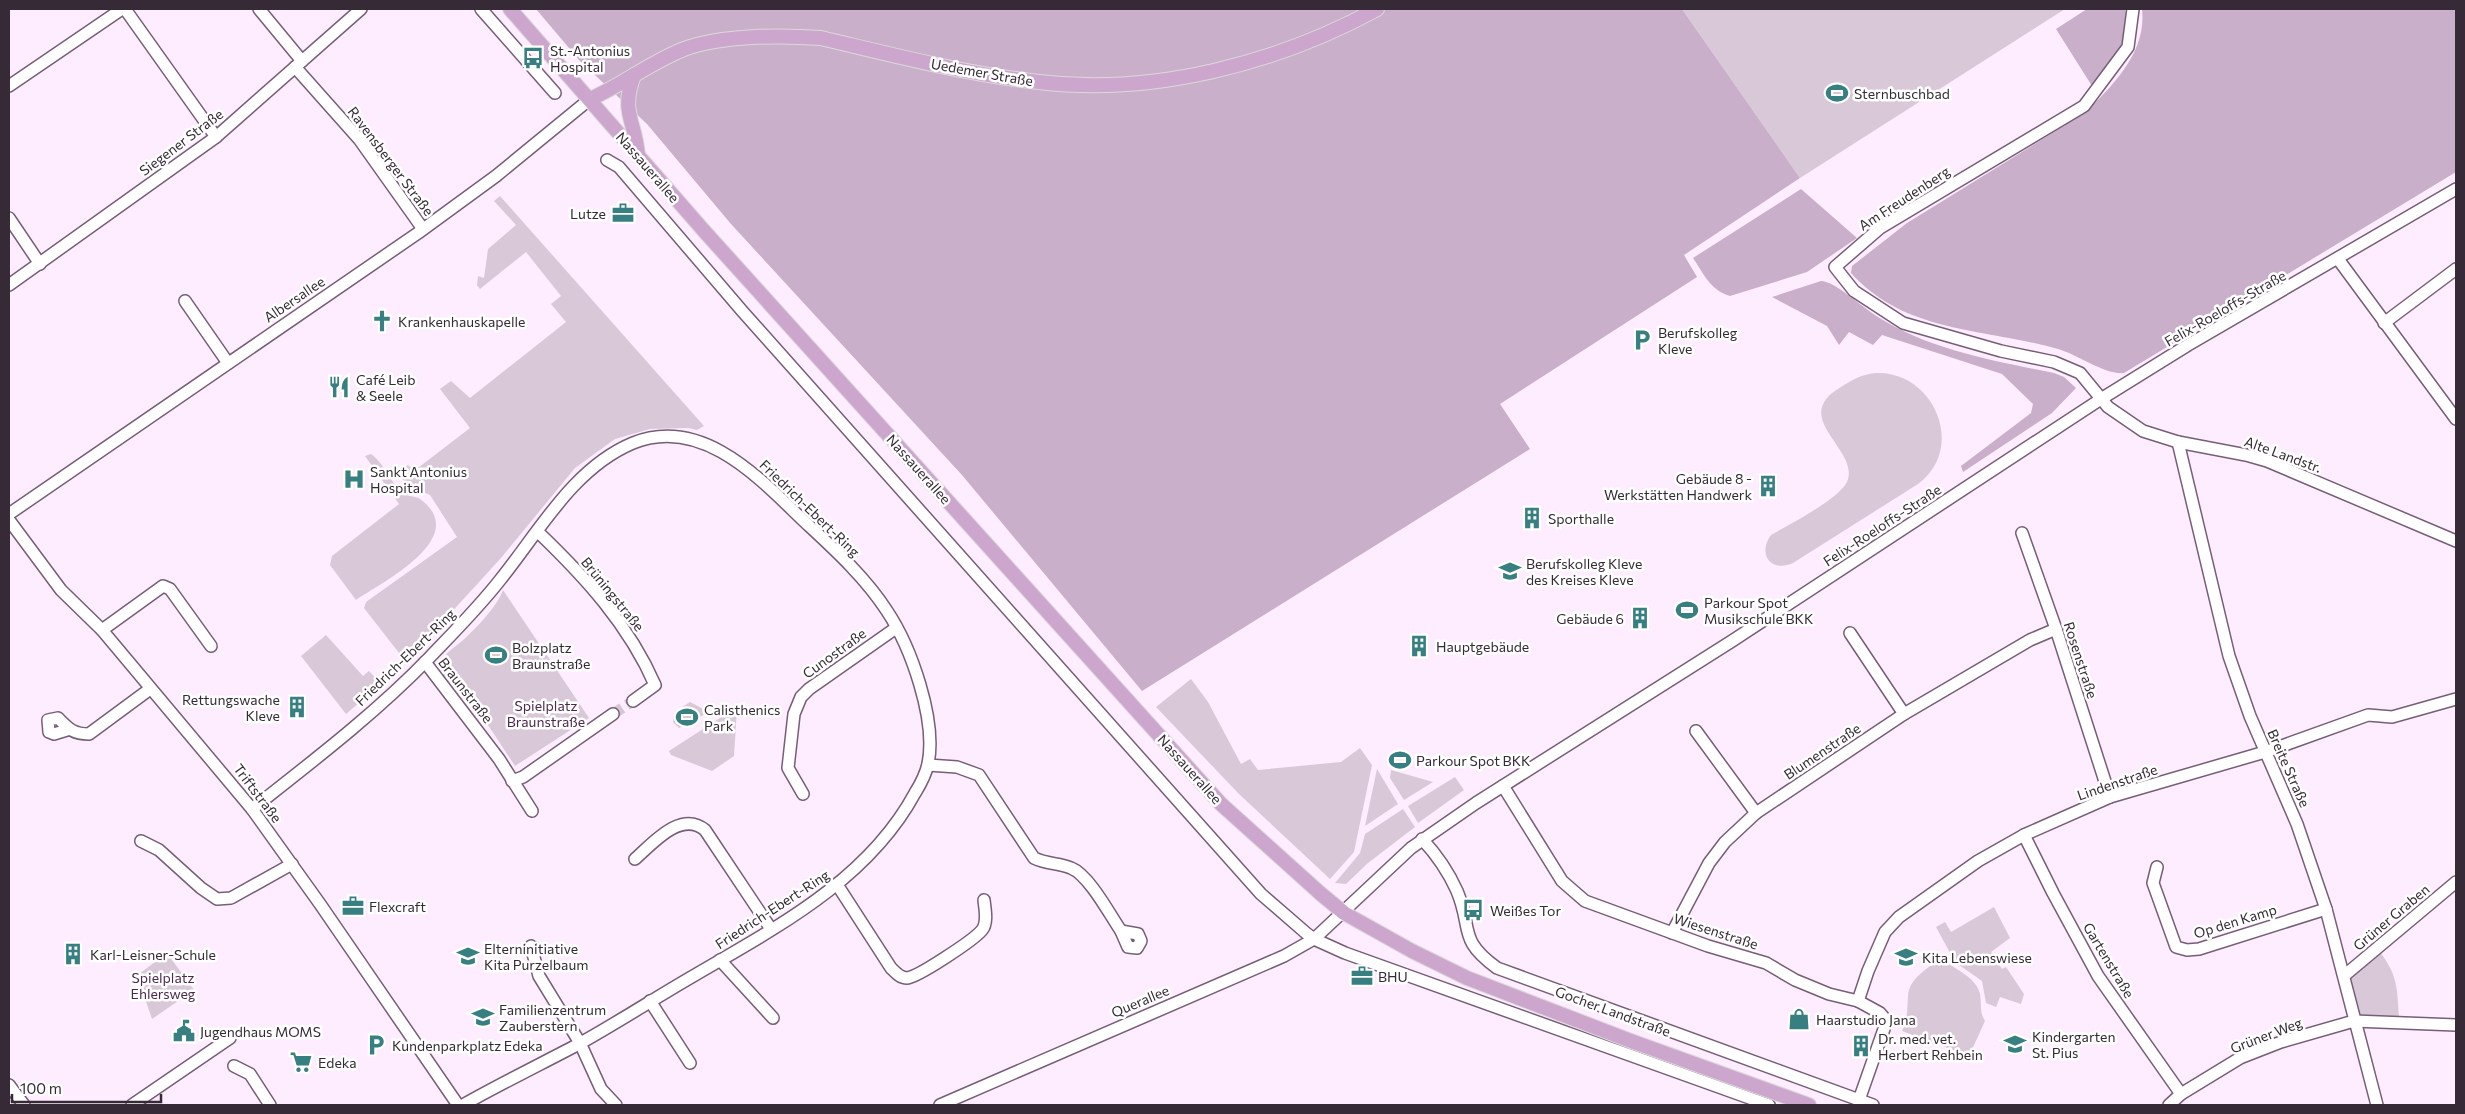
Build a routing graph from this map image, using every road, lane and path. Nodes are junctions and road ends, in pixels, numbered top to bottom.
1 (124, 9) edge
2 (259, 9) edge
3 (361, 9) edge
4 (480, 9) edge
5 (510, 9) edge
6 (1377, 9) edge
7 (2133, 9) edge
8 (299, 64) junction
9 (634, 75) junction
10 (9, 86) edge
11 (555, 93) dead end
12 (590, 99) junction
13 (216, 137) junction
14 (638, 155) junction
15 (607, 160) dead end
16 (2456, 189) edge
17 (9, 218) edge
18 (423, 229) junction
19 (2338, 259) junction
20 (40, 264) junction
21 (2456, 269) edge
22 (9, 285) edge
23 (185, 301) dead end
24 (2384, 323) junction
25 (228, 363) junction
26 (2102, 399) junction
27 (2452, 407) edge
28 (2456, 420) edge
29 (2178, 442) junction
30 (9, 514) edge
31 (9, 520) edge
32 (2456, 529) edge
33 (538, 532) junction
34 (2022, 532) dead end
35 (2452, 539) edge
36 (896, 628) junction
37 (2056, 629) junction
38 (102, 630) junction
39 (1850, 633) dead end
40 (211, 646) dead end
41 (426, 662) junction
42 (150, 689) junction
43 (2456, 699) edge
44 (633, 700) tunnel mouth
45 (614, 714) tunnel mouth
46 (1904, 714) junction
47 (67, 730) dead end
48 (1696, 731) dead end
49 (2265, 752) junction
50 (928, 765) junction
51 (512, 781) junction
52 (1503, 786) junction
53 (803, 794) dead end
54 (2110, 797) junction
55 (252, 809) junction
56 (532, 811) dead end
57 (1756, 813) junction
58 (2024, 835) junction
59 (1422, 839) junction
60 (141, 841) dead end
61 (635, 859) dead end
62 (292, 864) junction
63 (2156, 867) dead end
64 (2456, 882) edge
65 (838, 886) junction
66 (984, 900) dead end
67 (2326, 909) junction
68 (1344, 913) junction
69 (771, 929) junction
70 (1121, 932) dead end
71 (1672, 933) junction
72 (1314, 939) junction
73 (531, 946) dead end
74 (720, 960) junction
75 (2345, 975) junction
76 (650, 1001) junction
77 (1858, 1001) junction
78 (773, 1018) dead end
79 (2354, 1021) junction
80 (2456, 1025) edge
81 (230, 1038) dead end
82 (580, 1043) junction
83 (690, 1063) dead end
84 (234, 1066) dead end
85 (9, 1085) edge
86 (2181, 1094) junction
87 (1859, 1100) junction
88 (24, 1105) edge
89 (132, 1105) edge
90 (270, 1105) edge
91 (458, 1105) edge
92 (463, 1105) edge
93 (616, 1105) edge
94 (940, 1105) edge
95 (1769, 1105) edge
96 (1809, 1105) edge
97 (1873, 1105) edge
98 (2170, 1105) edge
99 (2377, 1105) edge

1 - 10 street
1 - 13 street
2 - 8 street, Ravensberger Straße
3 - 8 street, Siegener Straße
4 - 11 street
5 - 12 main road, Nassauerallee
6 - 9 main road, Uedemer Straße
7 - 26 street, Am Freudenberg
8 - 13 street, Siegener Straße
8 - 18 street, Ravensberger Straße
9 - 12 main road, Uedemer Straße
9 - 14 main road
12 - 14 main road, Nassauerallee
12 - 18 street, Albersallee
13 - 20 street, Siegener Straße
14 - 68 main road, Nassauerallee
15 - 72 street, Nassauerallee
16 - 19 street, Felix-Roeloffs-Straße
17 - 20 street
18 - 25 street, Albersallee
19 - 24 street
19 - 26 street, Felix-Roeloffs-Straße
20 - 22 street, Siegener Straße
21 - 24 street
23 - 25 street
24 - 27 street
25 - 30 street, Albersallee
26 - 29 street, Alte Landstr.
26 - 52 street, Felix-Roeloffs-Straße
27 - 28 street
29 - 35 street, Alte Landstr.
29 - 49 street, Breite Straße
31 - 38 street, Triftstraße
32 - 35 street
33 - 36 street, Friedrich-Ebert-Ring
33 - 41 street, Friedrich-Ebert-Ring
33 - 44 street, Brüningstraße
34 - 37 street, Rosenstraße
36 - 50 street, Friedrich-Ebert-Ring
36 - 53 street, Cunostraße
37 - 46 street, Blumenstraße
37 - 54 street, Rosenstraße
38 - 40 street
38 - 42 street, Triftstraße
39 - 46 street
41 - 51 street, Braunstraße
41 - 55 street, Friedrich-Ebert-Ring
42 - 47 street
42 - 55 street, Triftstraße
43 - 49 street, Lindenstraße
45 - 51 street
46 - 57 street, Blumenstraße
48 - 57 street
49 - 54 street, Lindenstraße
49 - 67 street, Breite Straße
50 - 65 street, Friedrich-Ebert-Ring
50 - 70 street
51 - 56 street, Braunstraße
52 - 59 street, Felix-Roeloffs-Straße
52 - 71 street, Wiesenstraße
54 - 58 street, Lindenstraße
55 - 62 street, Triftstraße
57 - 71 street, Blumenstraße
58 - 77 street, Lindenstraße
58 - 86 street, Gartenstraße
59 - 68 street, Felix-Roeloffs-Straße
59 - 87 street, Gocher Landstraße
60 - 62 street
61 - 69 street
62 - 91 street, Triftstraße
63 - 67 street, Op den Kamp
64 - 75 street, Grüner Graben
65 - 66 street
65 - 69 street, Friedrich-Ebert-Ring
67 - 75 street, Breite Straße
68 - 72 street, Querallee
68 - 96 main road, Gocher Landstraße
69 - 74 street, Friedrich-Ebert-Ring
71 - 77 street, Wiesenstraße
72 - 94 street, Querallee
72 - 95 street
73 - 82 street
74 - 76 street, Friedrich-Ebert-Ring
74 - 78 street
75 - 79 street, Breite Straße
76 - 82 street, Friedrich-Ebert-Ring
76 - 83 street
77 - 87 street, Wiesenstraße
79 - 80 street, Grüner Weg
79 - 86 street, Grüner Weg
79 - 99 street, Breite Straße
81 - 89 street
82 - 92 street, Friedrich-Ebert-Ring
82 - 93 street
84 - 90 street
85 - 88 street
86 - 98 street, Grüner Weg
87 - 97 street, Gocher Landstraße

